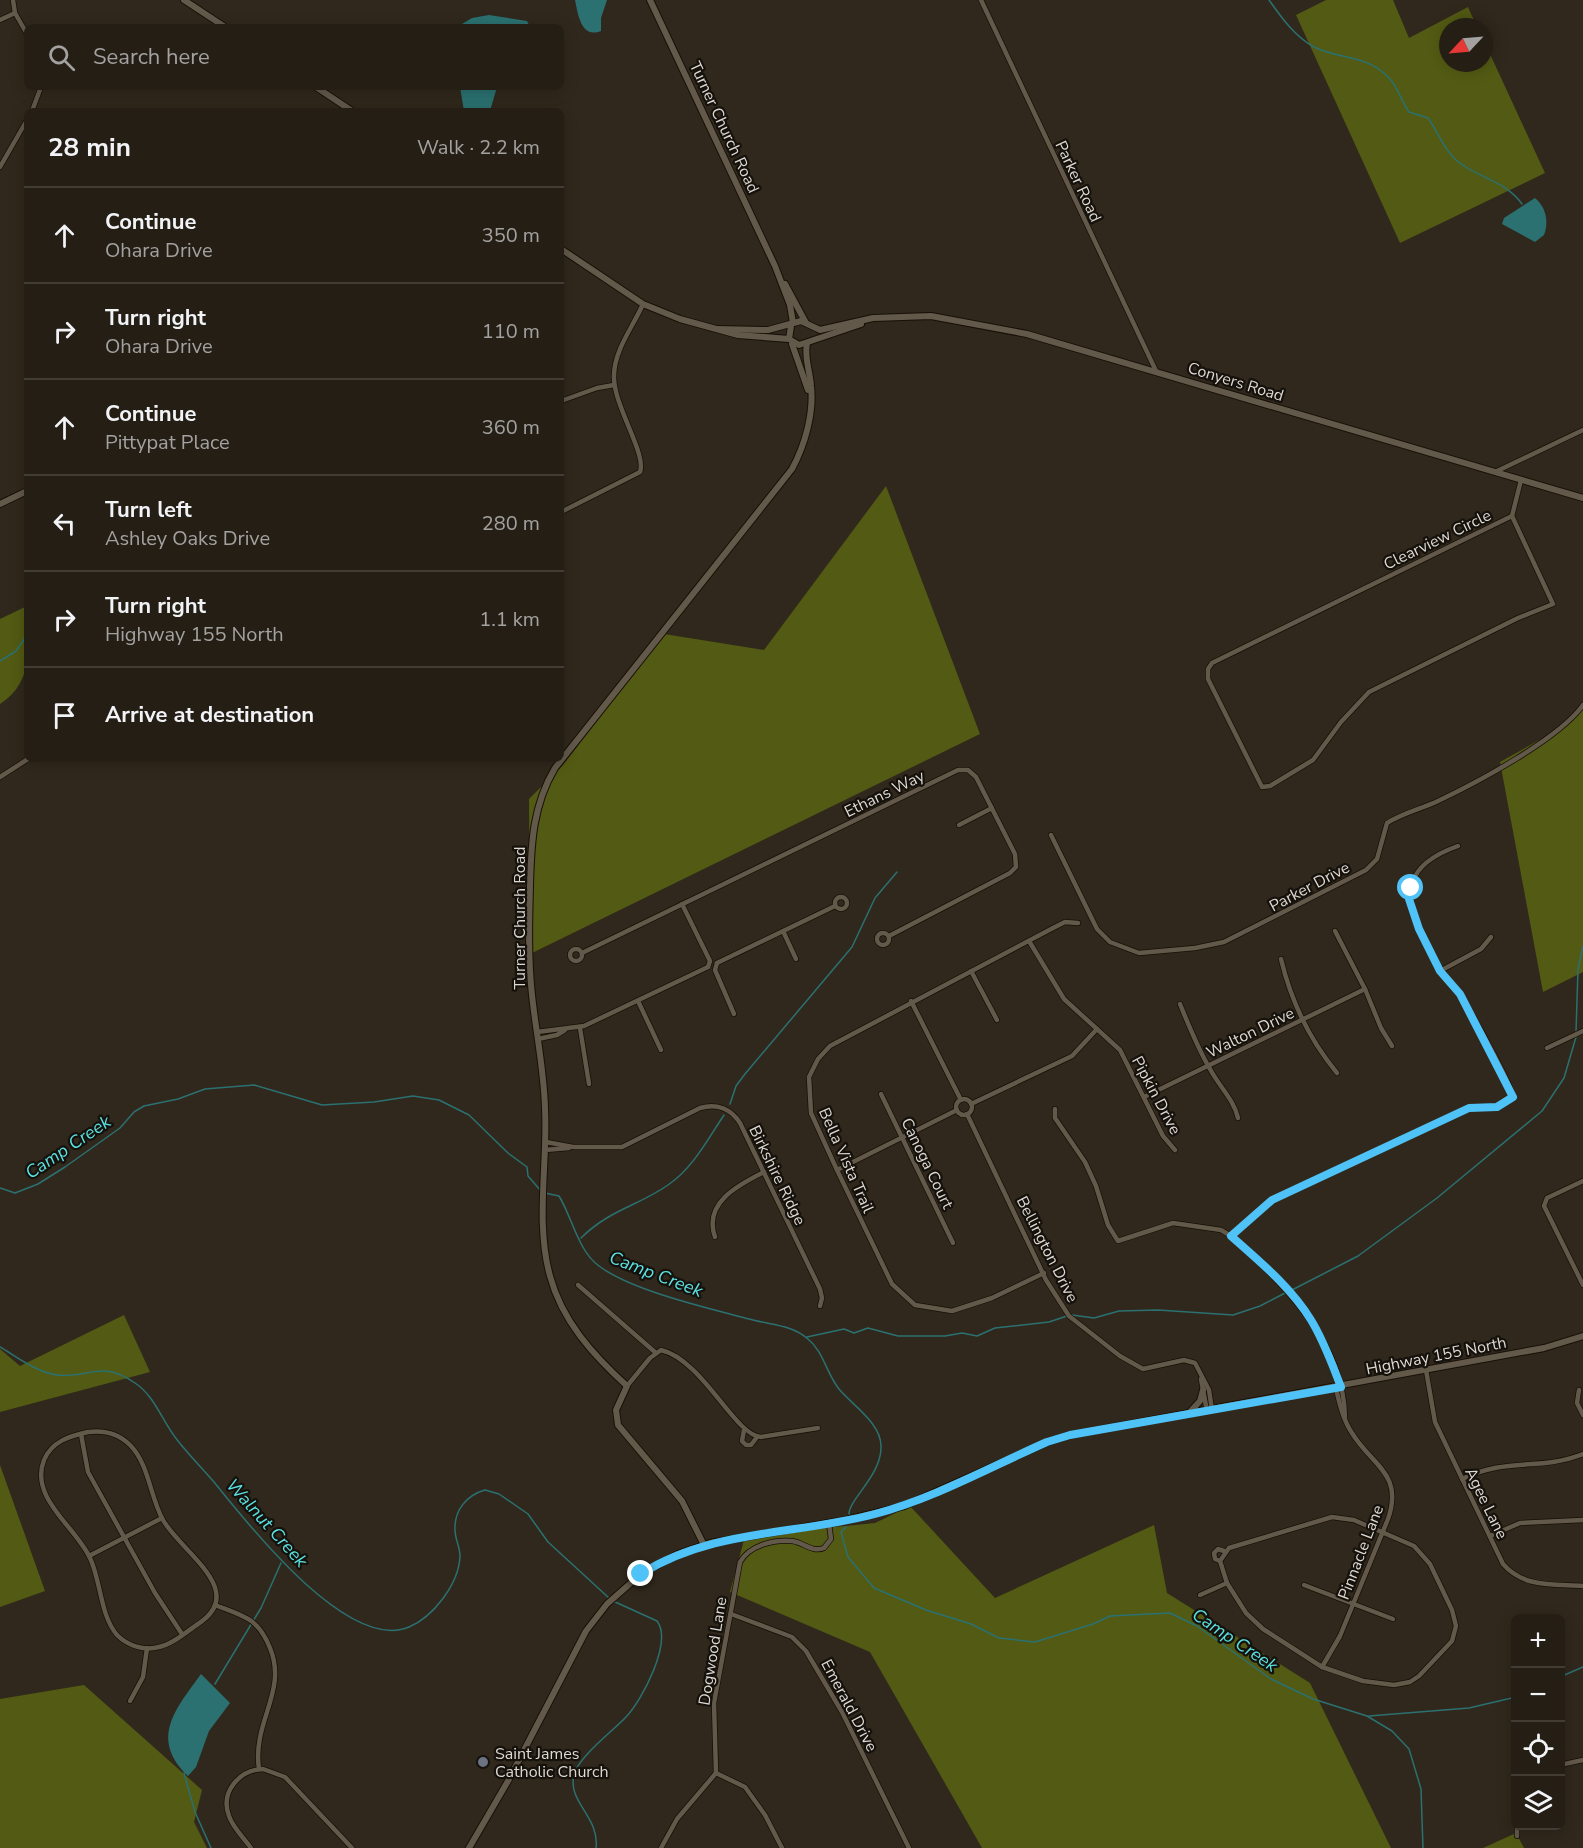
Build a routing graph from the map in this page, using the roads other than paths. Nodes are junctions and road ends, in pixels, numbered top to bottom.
1 (13, 0) edge
2 (184, 0) edge
3 (650, 0) edge
4 (981, 0) edge
5 (15, 13) junction
6 (0, 20) edge
7 (220, 24) edge
8 (24, 29) edge
9 (40, 90) edge
10 (320, 90) edge
11 (33, 108) edge
12 (348, 108) edge
13 (24, 125) edge
14 (0, 167) edge
15 (564, 251) edge
16 (775, 266) junction
17 (643, 304) junction
18 (876, 319) junction
19 (792, 325) junction
20 (808, 325) junction
21 (717, 329) junction
22 (790, 341) junction
23 (808, 342) junction
24 (1156, 371) junction
25 (614, 385) junction
26 (810, 394) junction
27 (564, 400) edge
28 (1583, 430) edge
29 (1493, 473) junction
30 (1521, 480) junction
31 (24, 492) edge
32 (1583, 498) edge
33 (0, 504) edge
34 (564, 510) edge
35 (1512, 516) junction
36 (1583, 705) edge
37 (564, 757) edge
38 (24, 762) edge
39 (560, 762) edge
40 (0, 777) edge
41 (992, 808) junction
42 (959, 825) dead end
43 (1051, 835) dead end
44 (1458, 846) dead end
45 (682, 904) junction
46 (835, 906) dead end
47 (1078, 923) dead end
48 (783, 931) junction
49 (1335, 931) dead end
50 (889, 936) dead end
51 (1491, 937) dead end
52 (1029, 941) junction
53 (582, 952) dead end
54 (796, 959) dead end
55 (1281, 959) dead end
56 (710, 961) junction
57 (717, 963) junction
58 (708, 967) junction
59 (714, 970) junction
60 (971, 971) junction
61 (1440, 971) junction
62 (1365, 988) junction
63 (911, 1001) junction
64 (638, 1002) junction
65 (1179, 1004) dead end
66 (734, 1014) dead end
67 (997, 1020) dead end
68 (1303, 1020) junction
69 (580, 1028) junction
70 (1097, 1029) junction
71 (1583, 1031) edge
72 (538, 1035) junction
73 (1392, 1046) dead end
74 (1547, 1048) dead end
75 (661, 1050) dead end
76 (1208, 1066) junction
77 (1337, 1073) dead end
78 (589, 1084) dead end
79 (882, 1094) dead end
80 (1144, 1097) junction
81 (961, 1100) junction
82 (971, 1104) junction
83 (1055, 1108) dead end
84 (957, 1110) junction
85 (968, 1114) junction
86 (1238, 1118) dead end
87 (901, 1137) junction
88 (545, 1146) junction
89 (1175, 1150) dead end
90 (837, 1170) junction
91 (764, 1172) junction
92 (1583, 1181) edge
93 (1231, 1236) junction
94 (715, 1237) dead end
95 (953, 1243) dead end
96 (1044, 1274) junction
97 (578, 1285) dead end
98 (1583, 1285) edge
99 (820, 1306) dead end
100 (1583, 1336) edge
101 (656, 1353) junction
102 (1426, 1370) junction
103 (1201, 1376) junction
104 (627, 1386) junction
105 (1339, 1388) junction
106 (1203, 1390) junction
107 (1579, 1390) dead end
108 (1210, 1410) junction
109 (1186, 1415) junction
110 (1583, 1415) edge
111 (818, 1428) dead end
112 (744, 1430) junction
113 (81, 1434) junction
114 (757, 1437) junction
115 (1583, 1454) edge
116 (1462, 1479) junction
117 (162, 1518) junction
118 (1583, 1520) edge
119 (829, 1523) junction
120 (1383, 1531) junction
121 (1490, 1536) junction
122 (126, 1538) junction
123 (704, 1545) junction
124 (89, 1556) junction
125 (1227, 1583) junction
126 (1304, 1585) dead end
127 (1583, 1586) edge
128 (1200, 1595) dead end
129 (215, 1605) junction
130 (1353, 1605) junction
131 (730, 1614) junction
132 (1393, 1619) dead end
133 (182, 1634) junction
134 (147, 1648) junction
135 (1322, 1667) junction
136 (130, 1701) dead end
137 (1583, 1760) edge
138 (1565, 1764) edge
139 (259, 1769) junction
140 (716, 1773) junction
141 (1517, 1830) edge
142 (1517, 1836) dead end
143 (251, 1848) edge
144 (352, 1848) edge
145 (469, 1848) edge
146 (661, 1848) edge
147 (782, 1848) edge
148 (909, 1848) edge

1 - 5 street
2 - 7 main road
3 - 16 main road, Turner Church Road
4 - 24 street, Parker Road
5 - 6 street
5 - 8 street
9 - 11 street
10 - 12 main road
13 - 14 street
15 - 17 main road
16 - 19 main road, Turner Church Road
16 - 20 main road, Turner Church Road
17 - 21 main road
17 - 25 street
18 - 20 main road, Conyers Road
18 - 23 main road, Conyers Road
18 - 24 main road, Conyers Road
19 - 20 main road, Conyers Road
19 - 21 main road
19 - 22 main road
20 - 23 main road, Turner Church Road
21 - 22 main road
22 - 23 main road, Conyers Road
22 - 26 main road, Turner Church Road
23 - 26 main road, Turner Church Road
24 - 29 main road, Conyers Road
25 - 27 street
25 - 34 street
26 - 37 main road, Turner Church Road
28 - 29 street
29 - 30 main road, Conyers Road
30 - 32 main road, Conyers Road
30 - 35 street
31 - 33 main road
35 - 35 street, Clearview Circle
36 - 43 street, Parker Drive
38 - 40 street
39 - 72 main road, Turner Church Road
41 - 42 street
41 - 45 street, Ethans Way
41 - 50 street, Ethans Way
44 - 61 street
45 - 53 street, Ethans Way
45 - 56 street
46 - 48 street
47 - 52 street, Bella Vista Trail
48 - 54 street
48 - 57 street
49 - 62 street
51 - 61 street
52 - 60 street, Bella Vista Trail
52 - 70 street, Pipkin Drive
55 - 68 street
56 - 57 street
56 - 58 street
57 - 59 street
58 - 59 street
58 - 64 street
59 - 66 street
60 - 63 street, Bella Vista Trail
60 - 67 street
61 - 93 street
62 - 68 street, Walton Drive
62 - 73 street
63 - 81 street
63 - 90 street, Bella Vista Trail
64 - 69 street
64 - 75 street
65 - 76 street
68 - 76 street, Walton Drive
68 - 77 street
69 - 72 street
69 - 78 street
70 - 80 street, Pipkin Drive
70 - 82 street
71 - 74 street
72 - 88 main road, Turner Church Road
76 - 80 street, Walton Drive
76 - 86 street
79 - 87 street, Canoga Court
80 - 89 street, Pipkin Drive
81 - 82 street
81 - 84 street
82 - 85 street
83 - 93 street
84 - 85 street
84 - 87 street
85 - 96 street, Bellington Drive
87 - 90 street
87 - 95 street, Canoga Court
88 - 91 street, Birkshire Ridge
88 - 104 main road, Turner Church Road
90 - 96 street, Bella Vista Trail
91 - 94 street
91 - 99 street, Birkshire Ridge
92 - 98 street
93 - 105 street, Pinnacle Lane
96 - 103 street, Bellington Drive
97 - 101 street
100 - 102 main road, Highway 155 North
101 - 104 street
101 - 112 street
102 - 105 main road, Highway 155 North
102 - 116 street, Agee Lane
103 - 106 street
103 - 108 street
104 - 123 main road
105 - 108 main road, Highway 155 North
105 - 120 street, Pinnacle Lane
106 - 108 street
106 - 109 main road
107 - 110 street
108 - 109 main road, Highway 155 North
109 - 119 main road, Highway 155 North
111 - 114 street
112 - 114 street
112 - 114 street
113 - 117 street
113 - 122 street
113 - 124 street
115 - 116 street
116 - 121 street, Agee Lane
117 - 122 street
117 - 129 street
118 - 121 street
119 - 123 main road, Highway 155 North
119 - 131 street, Dogwood Lane
120 - 125 street
120 - 130 street, Pinnacle Lane
120 - 135 street
121 - 127 street, Agee Lane
122 - 124 street
122 - 133 street
123 - 145 main road, Highway 155 North
124 - 134 street
125 - 128 street
125 - 135 street
126 - 130 street
129 - 133 street
129 - 139 street
130 - 132 street
130 - 135 street, Pinnacle Lane
131 - 140 street, Dogwood Lane
131 - 148 street, Emerald Drive
133 - 134 street
134 - 136 street
137 - 138 street
139 - 143 street
139 - 144 street
140 - 146 street
140 - 147 street
141 - 142 street

